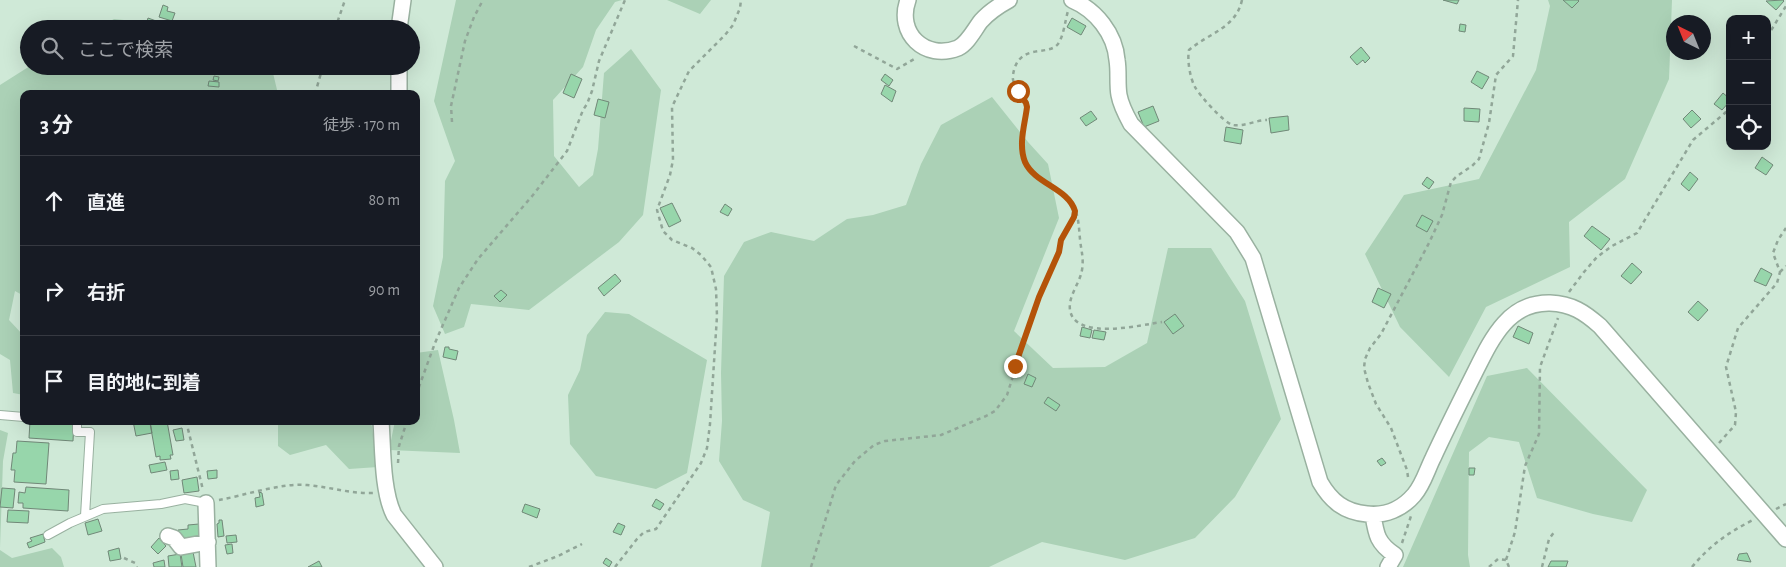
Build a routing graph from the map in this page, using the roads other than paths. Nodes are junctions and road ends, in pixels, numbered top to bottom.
1 (403, 0) edge
2 (908, 0) edge
3 (1009, 0) edge
4 (1070, 4) edge
5 (400, 20) edge
6 (399, 75) edge
7 (399, 90) edge
8 (0, 415) edge
9 (20, 416) edge
10 (77, 425) edge
11 (381, 425) edge
12 (206, 503) joint
13 (1372, 515) junction
14 (84, 516) junction
15 (48, 535) dead end
16 (168, 536) dead end
17 (1786, 539) edge
18 (208, 542) junction
19 (1391, 561) edge
20 (208, 567) edge
21 (435, 567) edge

1 - 5 street
2 - 3 street
4 - 13 street
6 - 7 street
8 - 9 lane
10 - 14 lane
11 - 21 street
12 - 14 lane
12 - 18 street
13 - 17 street
13 - 19 street
14 - 15 lane
16 - 18 street
18 - 20 street

